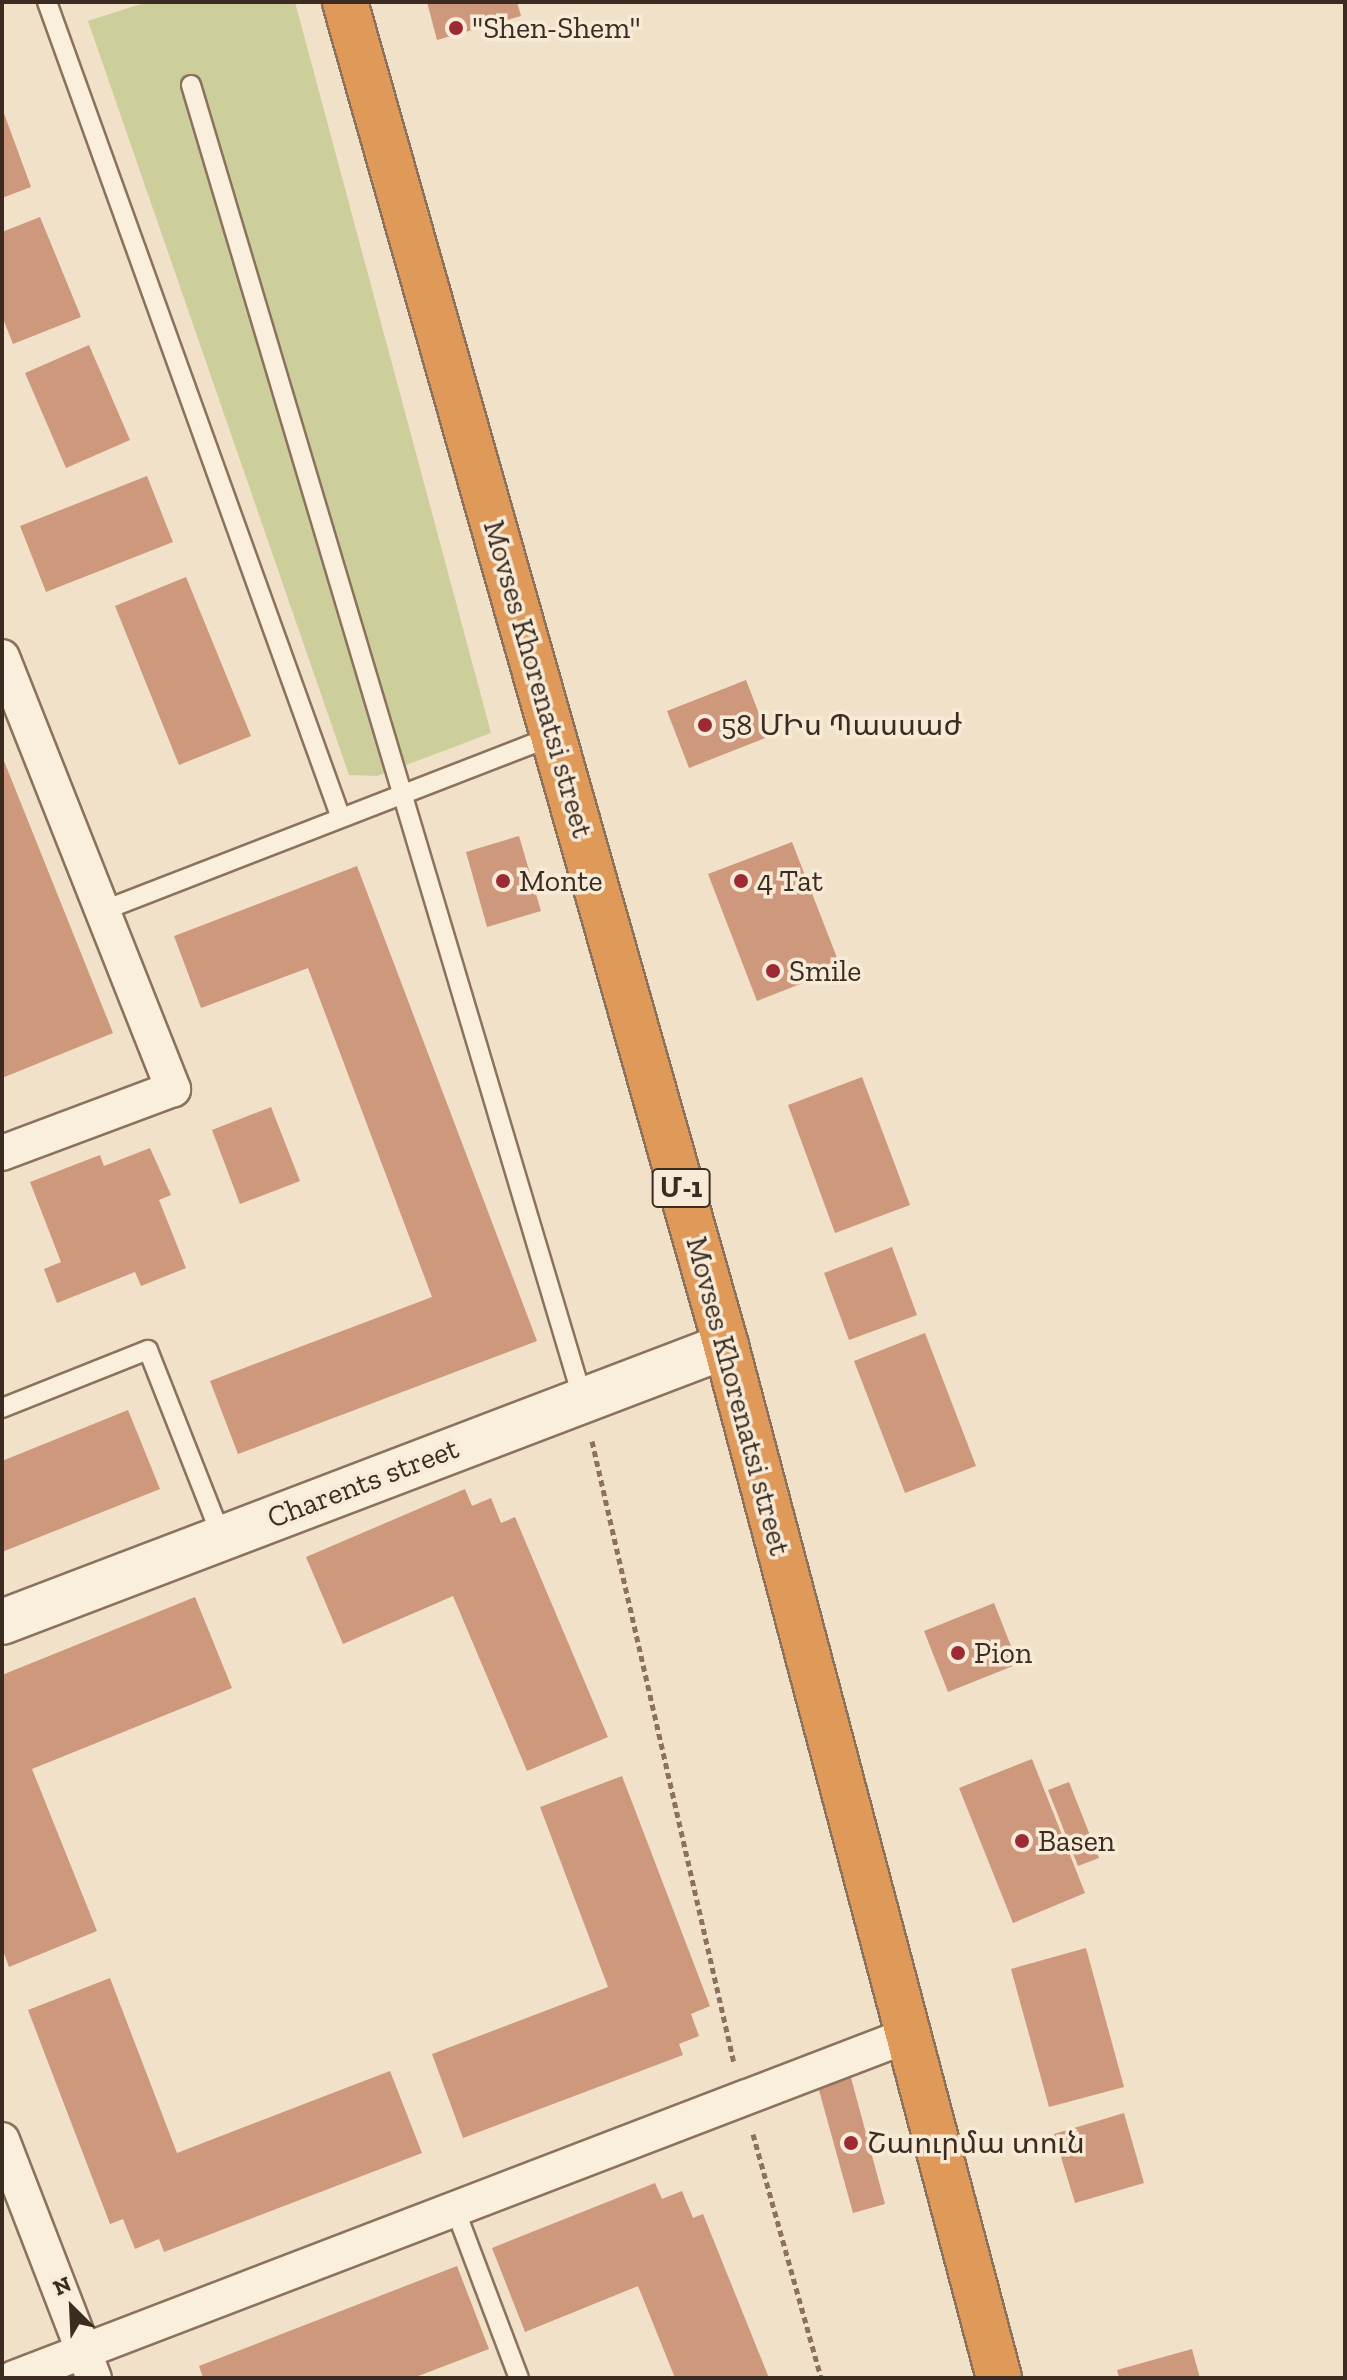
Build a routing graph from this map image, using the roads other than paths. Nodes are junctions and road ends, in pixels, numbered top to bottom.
1 (47, 2) edge
2 (345, 2) edge
3 (191, 85) dead end
4 (2, 657) edge
5 (555, 735) junction
6 (404, 792) junction
7 (341, 818) junction
8 (102, 911) junction
9 (2, 1153) edge
10 (726, 1346) junction
11 (582, 1397) junction
12 (2, 1408) edge
13 (222, 1538) junction
14 (2, 1622) edge
15 (906, 2036) junction
16 (2, 2140) edge
17 (455, 2209) junction
18 (88, 2364) edge
19 (14, 2378) edge
20 (519, 2378) edge
21 (999, 2378) edge

1 - 7 lane
2 - 5 highway, Movses Khorenatsi street / Մ-1
3 - 6 lane
4 - 8 street
5 - 6 lane
5 - 10 highway, Movses Khorenatsi street / Մ-1
6 - 7 lane
6 - 11 lane
7 - 8 lane
8 - 9 street
10 - 11 street, Charents street
10 - 15 highway, Movses Khorenatsi street / Մ-1
11 - 13 street, Charents street
12 - 13 lane
13 - 14 street, Charents street
15 - 17 street
15 - 21 highway, Movses Khorenatsi street / Մ-1
16 - 18 street
17 - 18 street
17 - 20 lane
18 - 19 street

